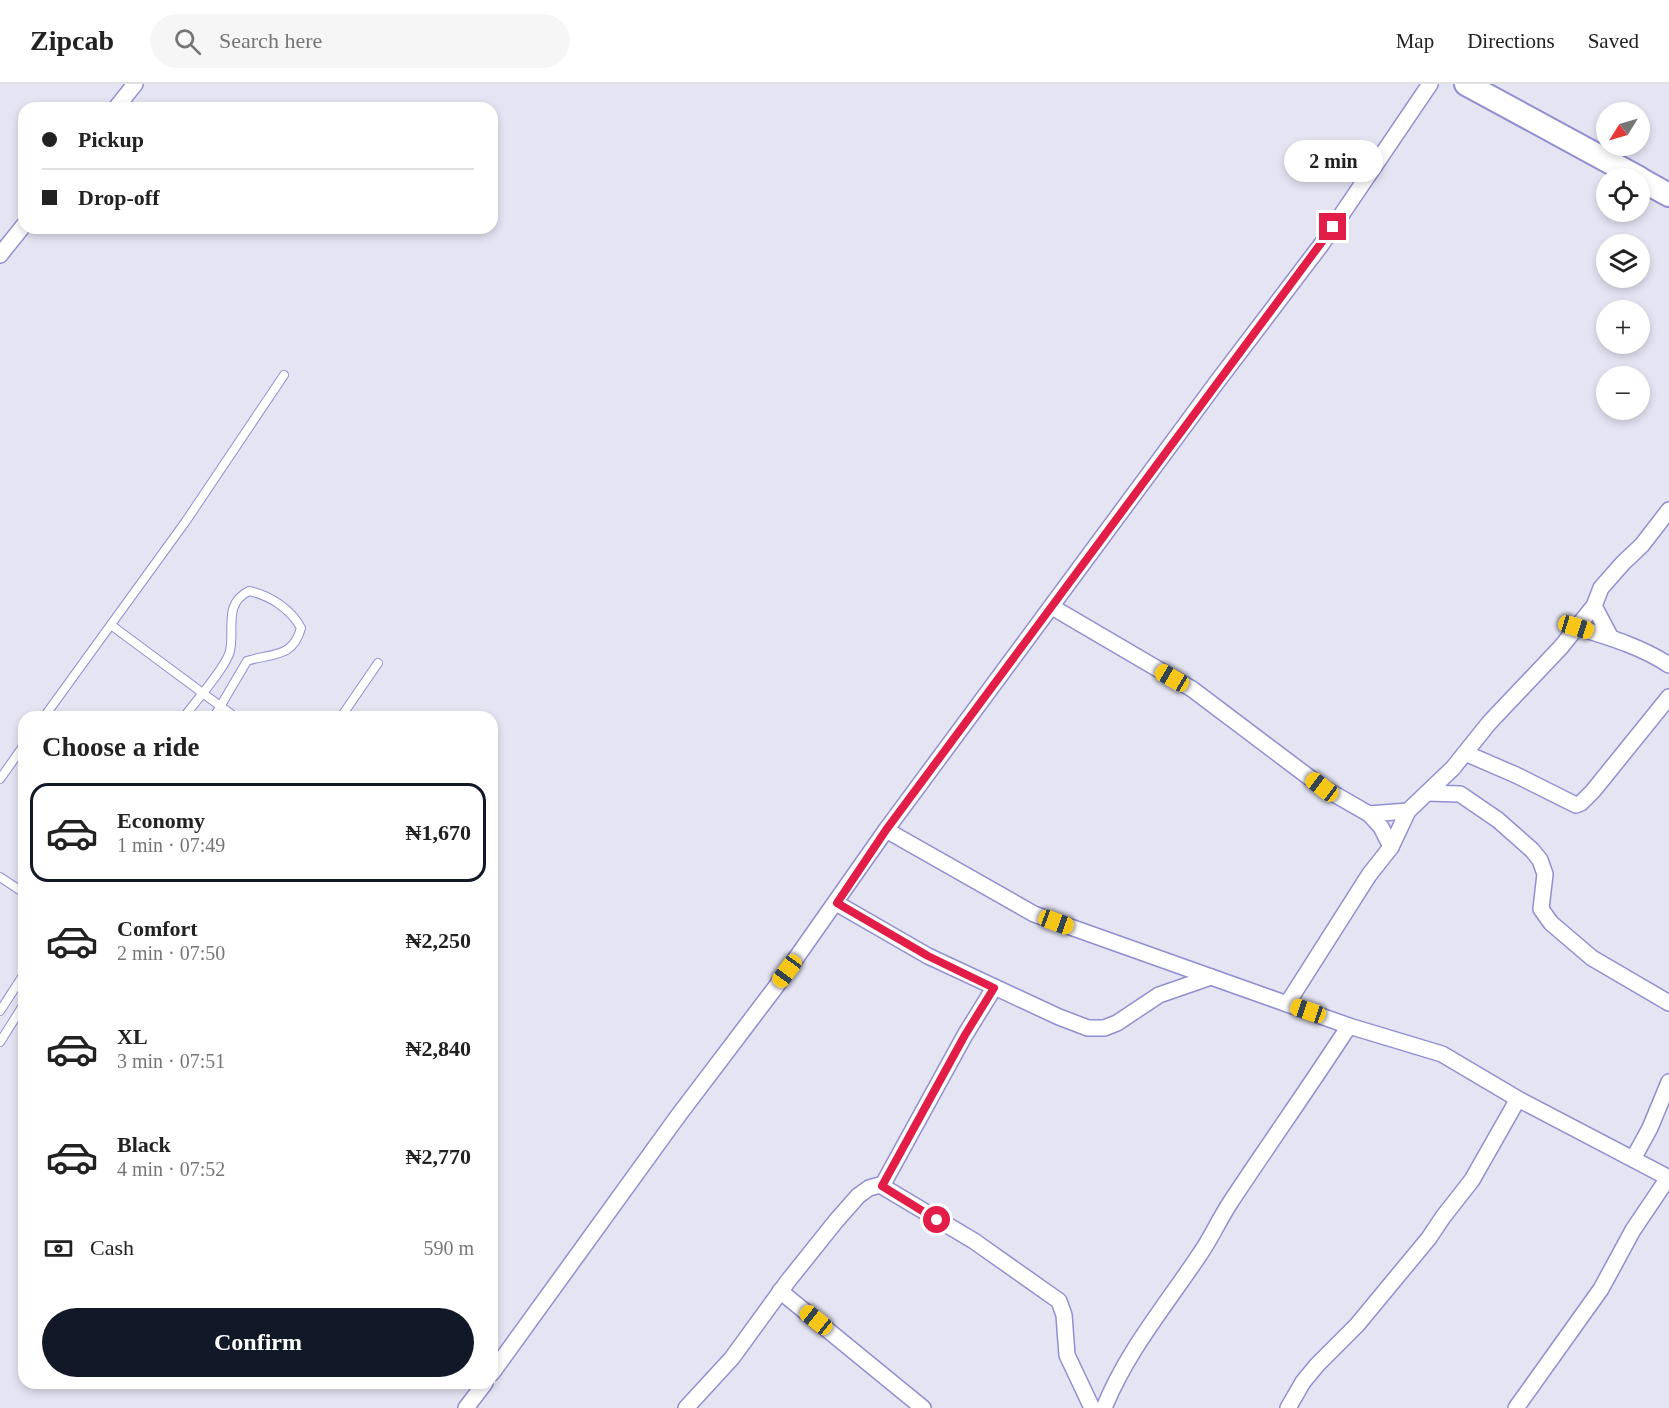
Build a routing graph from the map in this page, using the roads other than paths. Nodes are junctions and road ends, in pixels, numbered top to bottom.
1 (135, 84) edge
2 (1430, 84) edge
3 (1466, 84) edge
4 (121, 102) edge
5 (1619, 168) edge
6 (1650, 185) edge
7 (1669, 195) edge
8 (18, 232) edge
9 (0, 255) edge
10 (284, 375) dead end
11 (1669, 510) edge
12 (1594, 606) junction
13 (1052, 607) junction
14 (111, 625) junction
15 (1576, 627) junction
16 (1611, 638) junction
17 (378, 663) dead end
18 (1669, 664) edge
19 (201, 693) junction
20 (1669, 697) edge
21 (220, 707) junction
22 (48, 711) edge
23 (188, 711) edge
24 (218, 711) edge
25 (226, 711) edge
26 (345, 711) edge
27 (1466, 753) junction
28 (18, 754) edge
29 (1453, 768) junction
30 (0, 779) edge
31 (1427, 793) junction
32 (1460, 794) junction
33 (1408, 811) junction
34 (1369, 814) junction
35 (886, 830) junction
36 (1391, 847) junction
37 (0, 877) edge
38 (18, 889) edge
39 (837, 903) junction
40 (1211, 977) junction
41 (18, 983) edge
42 (994, 988) junction
43 (1669, 1003) edge
44 (1287, 1004) junction
45 (0, 1011) edge
46 (18, 1014) edge
47 (1349, 1026) junction
48 (0, 1042) edge
49 (1669, 1082) edge
50 (1518, 1099) junction
51 (1633, 1159) junction
52 (1668, 1178) edge
53 (882, 1186) junction
54 (780, 1292) junction
55 (498, 1365) edge
56 (480, 1389) edge
57 (1111, 1391) junction
58 (1090, 1402) edge
59 (466, 1408) edge
60 (686, 1408) edge
61 (924, 1408) edge
62 (1104, 1408) edge
63 (1288, 1408) edge
64 (1516, 1408) edge

1 - 4 street
2 - 13 street
3 - 5 street
6 - 7 street
8 - 9 street
10 - 14 lane
11 - 12 street
12 - 15 street
12 - 16 street
13 - 34 street
13 - 35 street
14 - 19 lane
14 - 22 lane
15 - 16 street
15 - 27 street
16 - 18 street
17 - 26 lane
19 - 21 lane
19 - 21 lane
19 - 23 lane
20 - 27 street
21 - 24 lane
21 - 25 lane
27 - 29 street
28 - 30 lane
29 - 31 street
29 - 32 street
31 - 32 street
31 - 33 street
32 - 43 street
33 - 34 street
33 - 36 street
34 - 36 street
35 - 39 street
35 - 40 street
36 - 44 street
37 - 38 lane
39 - 42 street
39 - 55 street
40 - 42 street
40 - 44 street
41 - 45 lane
42 - 53 street
44 - 47 street
46 - 48 lane
47 - 50 street
47 - 57 street
49 - 51 street
50 - 51 street
50 - 63 street
51 - 52 street
52 - 64 street
53 - 54 street
53 - 58 street
54 - 60 street
54 - 61 street
56 - 59 street
57 - 58 street
57 - 62 street

